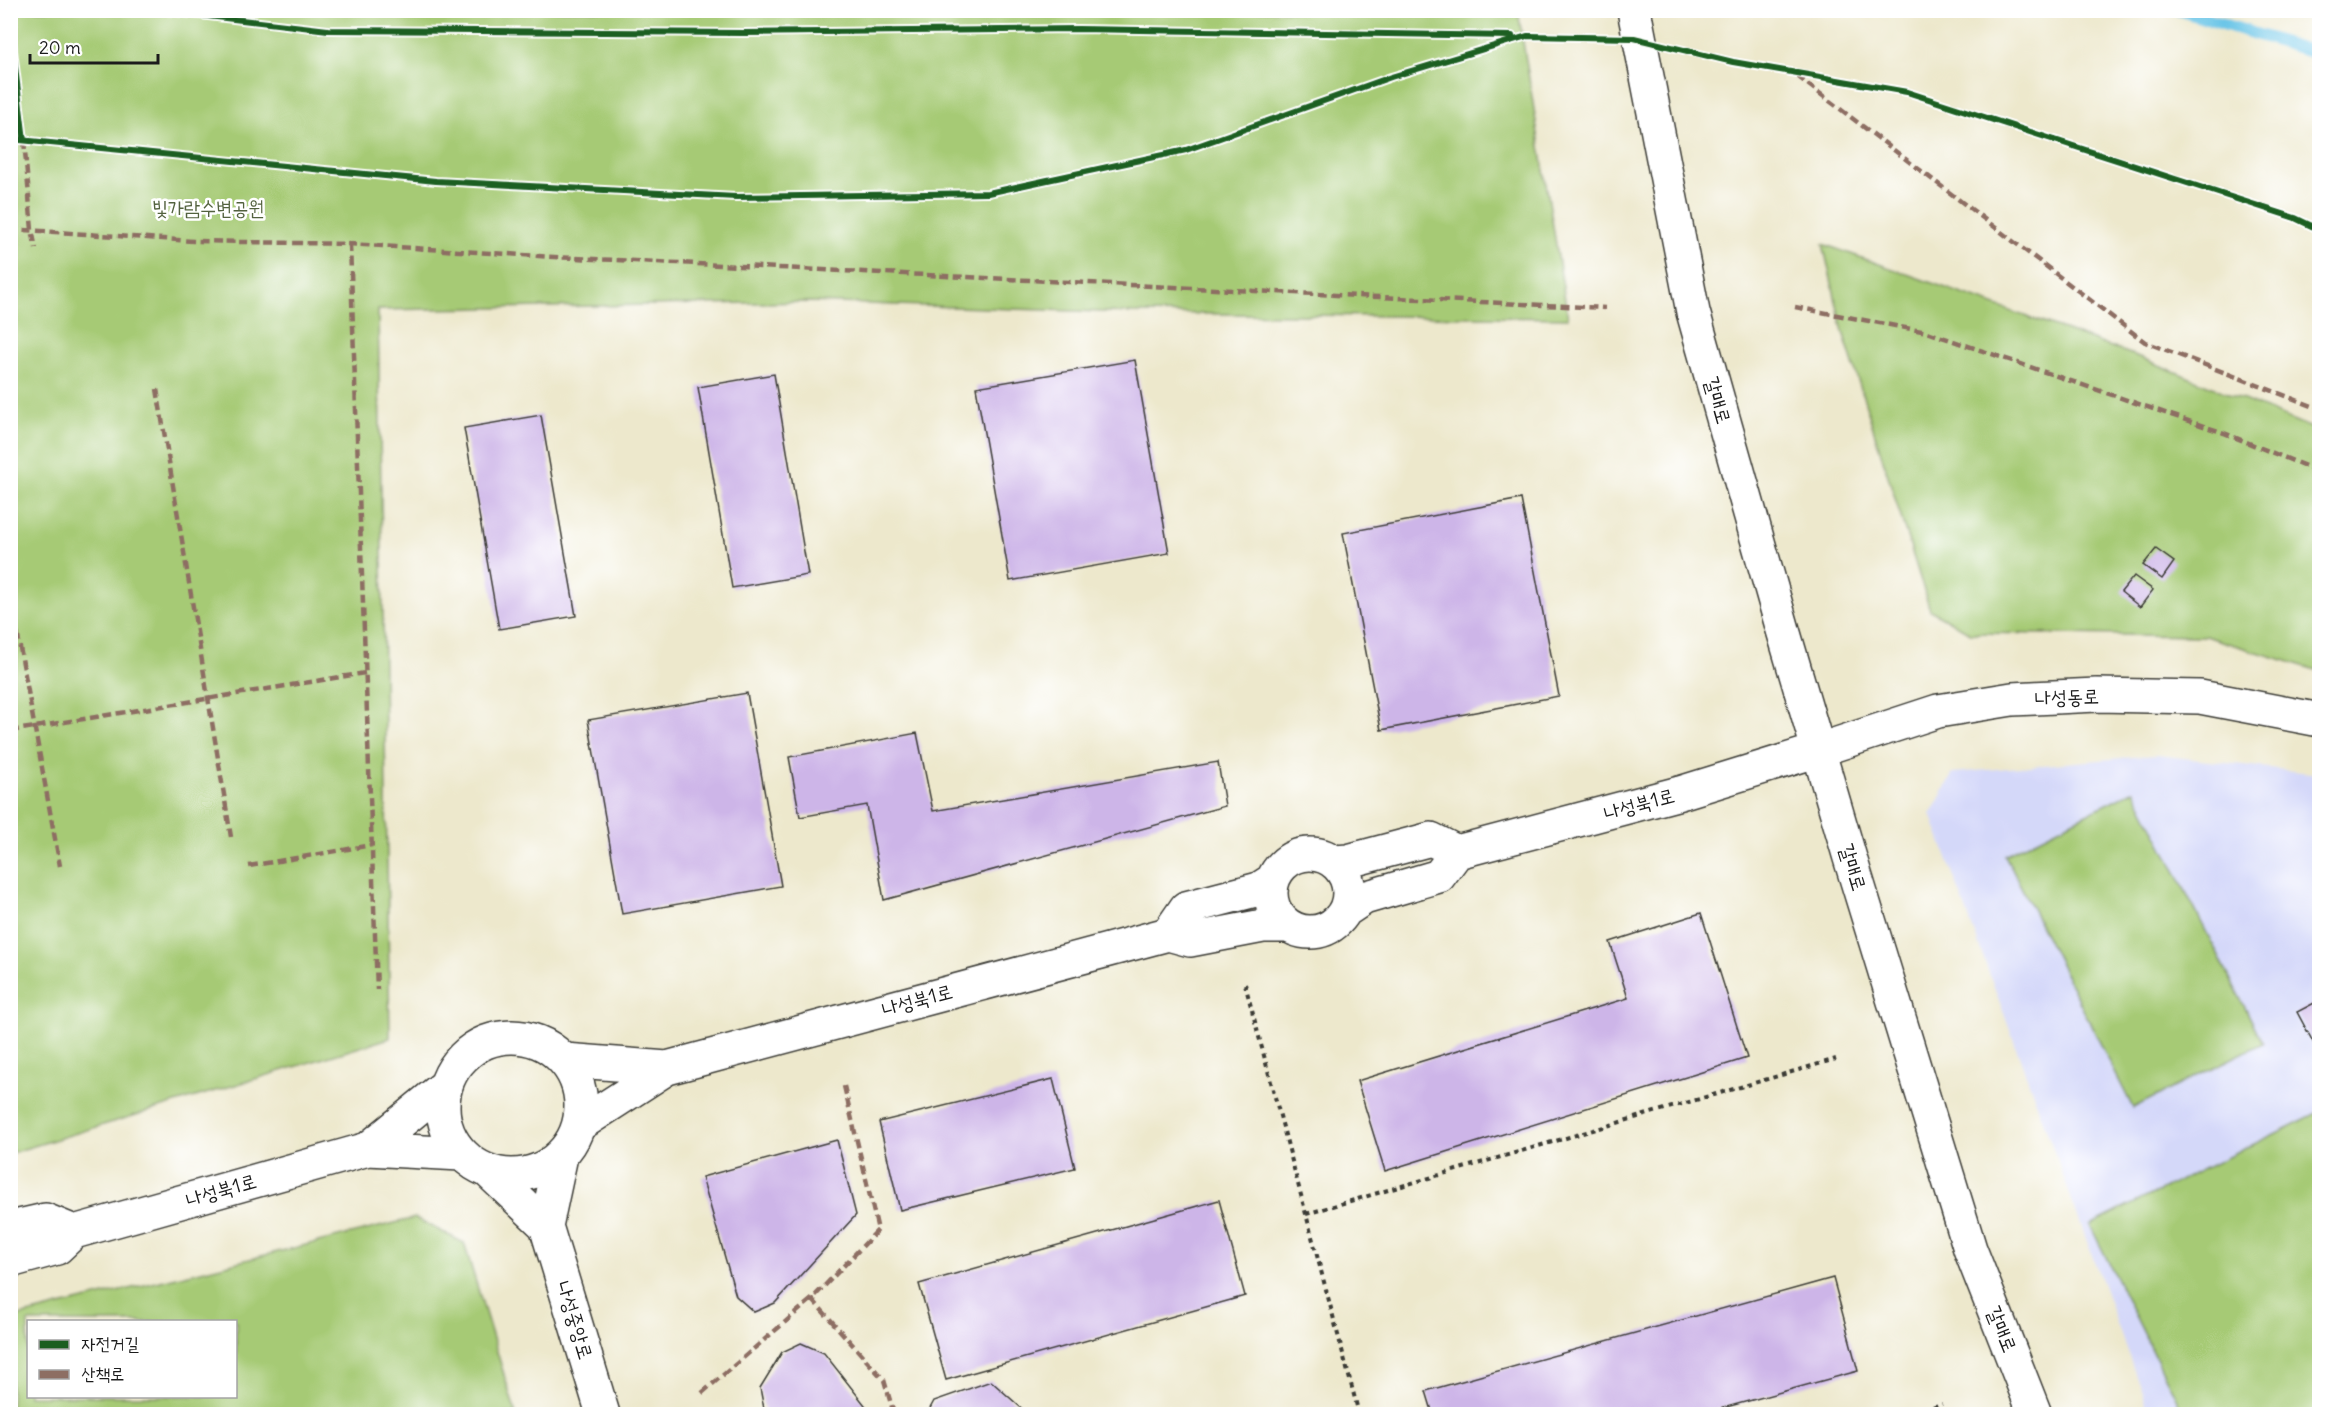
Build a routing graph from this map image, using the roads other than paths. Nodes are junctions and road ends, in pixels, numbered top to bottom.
1 (1634, 10) edge
2 (2319, 720) edge
3 (1819, 750) junction
4 (1457, 852) junction
5 (1335, 862) junction
6 (1273, 880) junction
7 (1346, 910) junction
8 (1287, 926) junction
9 (1168, 934) junction
10 (565, 1060) junction
11 (667, 1068) junction
12 (445, 1086) junction
13 (579, 1125) junction
14 (368, 1149) junction
15 (461, 1154) junction
16 (561, 1156) junction
17 (489, 1172) junction
18 (546, 1226) junction
19 (10, 1228) edge
20 (74, 1232) junction
21 (10, 1261) edge
22 (603, 1414) edge
23 (2035, 1414) edge

1 - 3 street, 갈매로
2 - 3 street, 나성동로
3 - 4 street, 나성북1로
3 - 23 street, 갈매로
4 - 5 street
4 - 7 street
5 - 6 street
5 - 7 street
6 - 8 street
6 - 9 street
7 - 8 street
8 - 9 street, 나성북1로
9 - 11 street, 나성북1로
10 - 11 street
10 - 12 street
10 - 13 street
11 - 13 street
12 - 14 street
12 - 15 street
13 - 16 street
14 - 15 street
14 - 20 street, 나성북1로
15 - 17 street
16 - 17 street
16 - 18 street
17 - 18 street
18 - 22 street, 나성중앙로
19 - 20 street
20 - 21 street, 나성북1로

